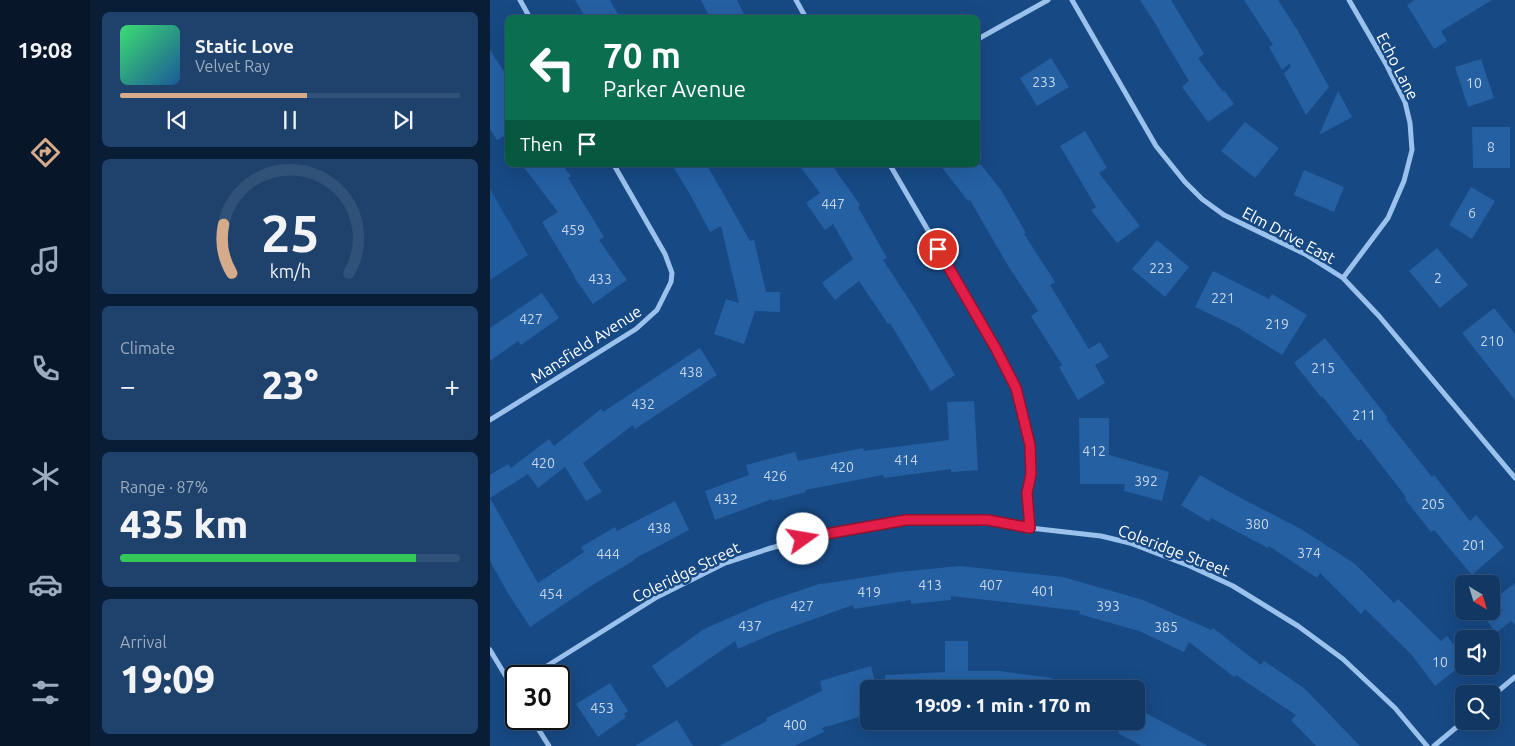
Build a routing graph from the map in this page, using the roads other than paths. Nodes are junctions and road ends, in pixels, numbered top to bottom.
1 (520, 0) edge
2 (796, 0) edge
3 (1048, 0) edge
4 (1072, 0) edge
5 (1349, 0) edge
6 (528, 15) edge
7 (804, 15) edge
8 (980, 39) edge
9 (615, 167) edge
10 (891, 167) edge
11 (1343, 278) junction
12 (490, 420) edge
13 (1515, 478) edge
14 (1030, 528) junction
15 (490, 650) edge
16 (548, 665) edge
17 (505, 673) edge
18 (1515, 677) edge
19 (1500, 690) edge
20 (1455, 728) edge
21 (539, 730) edge
22 (549, 746) edge
23 (1427, 746) edge
24 (1434, 746) edge

1 - 6 street
2 - 7 street
3 - 8 street
4 - 11 street, Elm Drive East
5 - 11 street, Echo Lane
9 - 12 street, Mansfield Avenue
10 - 14 street
11 - 13 street, Elm Drive East
14 - 16 street, Coleridge Street
14 - 23 street, Coleridge Street
15 - 17 street
18 - 19 street
20 - 24 street
21 - 22 street

